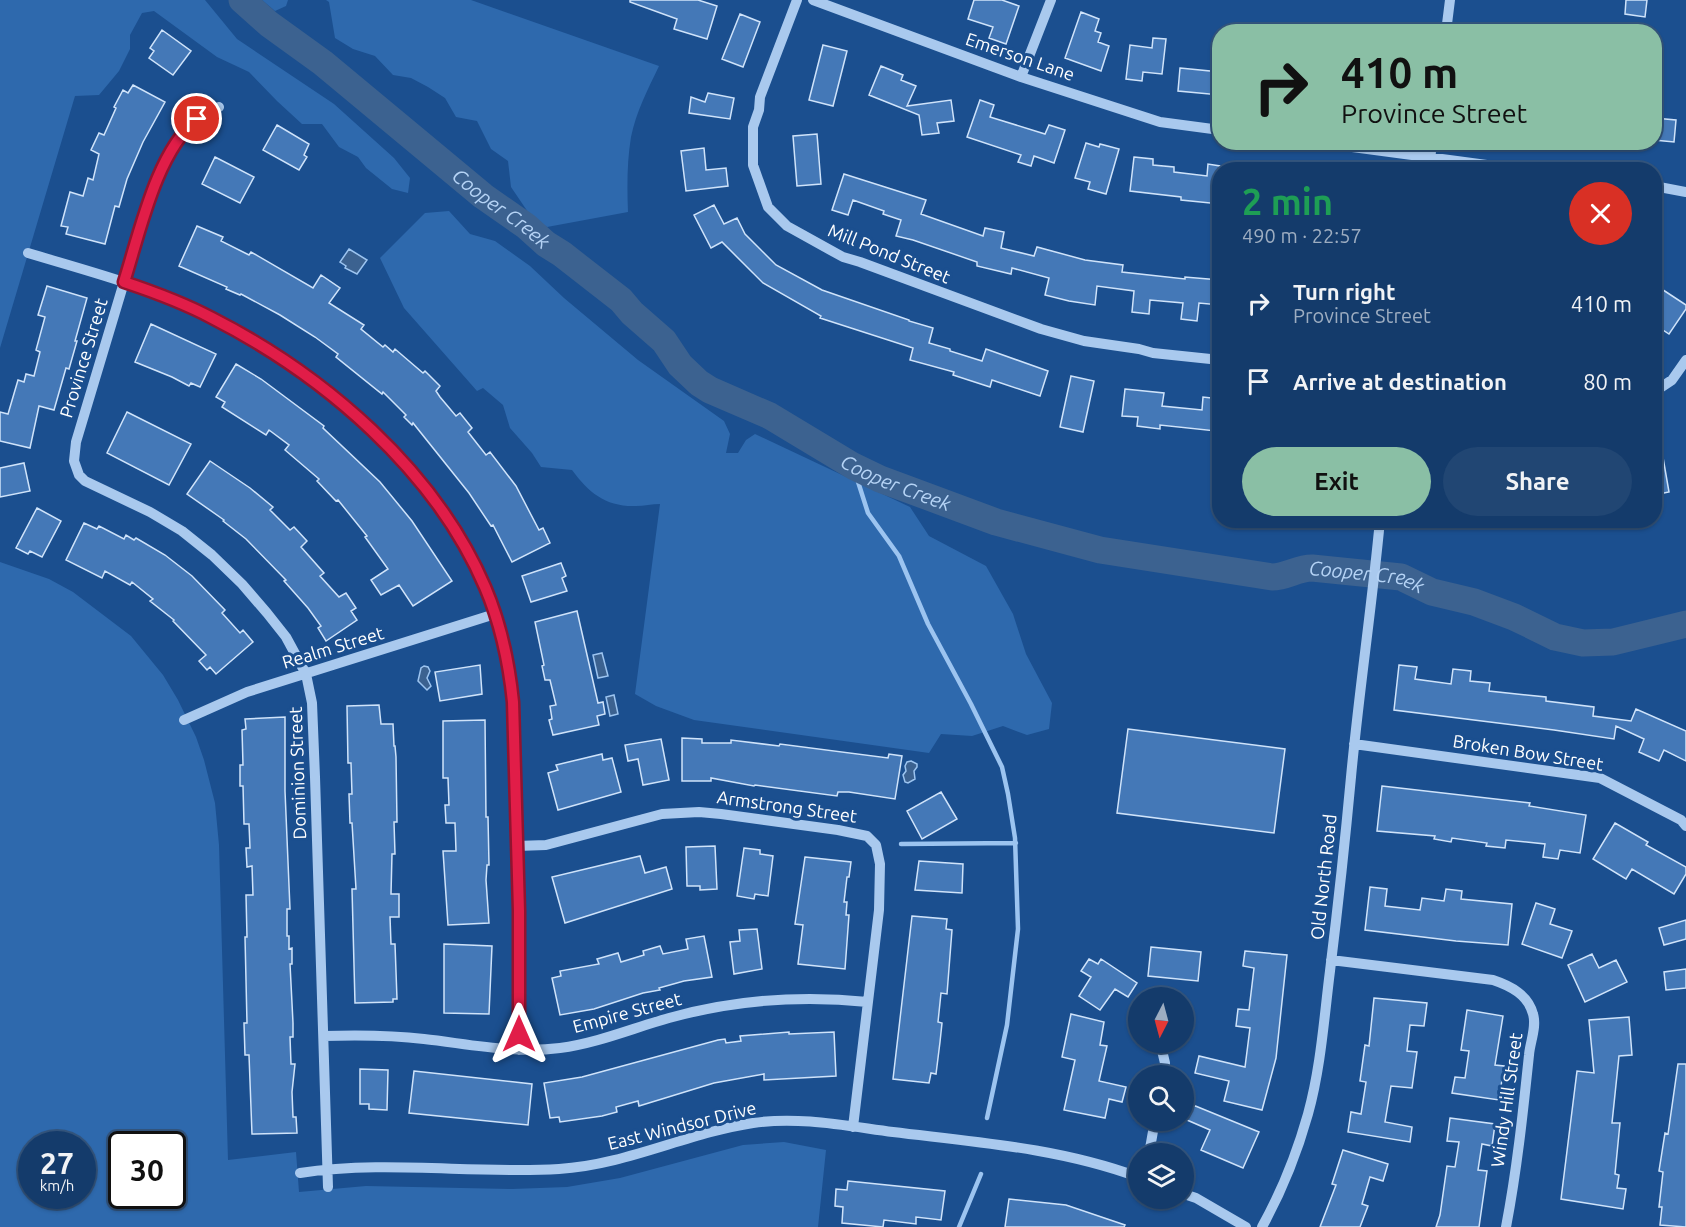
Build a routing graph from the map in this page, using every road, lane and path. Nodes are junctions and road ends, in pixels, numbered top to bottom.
1 (797, 0) edge
2 (813, 0) edge
3 (1051, 0) edge
4 (1450, 0) edge
5 (1447, 24) edge
6 (1021, 76) junction
7 (219, 108) dead end
8 (1212, 129) edge
9 (1356, 150) edge
10 (1419, 162) edge
11 (1662, 188) edge
12 (1686, 192) edge
13 (28, 253) dead end
14 (124, 282) junction
15 (1212, 359) edge
16 (1686, 360) edge
17 (1662, 387) edge
18 (75, 468) joint
19 (1379, 528) edge
20 (495, 614) junction
21 (306, 675) junction
22 (184, 720) dead end
23 (1354, 744) junction
24 (1686, 826) edge
25 (517, 846) junction
26 (1331, 960) junction
27 (868, 1002) junction
28 (324, 1036) junction
29 (519, 1050) junction
30 (854, 1127) junction
31 (328, 1169) junction
32 (300, 1173) dead end
33 (1128, 1173) edge
34 (328, 1187) dead end
35 (1194, 1197) edge
36 (1246, 1227) edge
37 (1262, 1227) edge
38 (1506, 1227) edge

1 - 15 street, Mill Pond Street
2 - 6 street, Emerson Lane
3 - 6 street
4 - 5 street
6 - 8 street, Emerson Lane
7 - 14 street, Province Street
9 - 10 street
11 - 12 street
13 - 14 street
14 - 18 street, Province Street
14 - 20 street
16 - 17 street
18 - 21 street, Dominion Street
19 - 23 street, Old North Road
20 - 21 street, Realm Street
20 - 25 street
21 - 22 street, Realm Street
21 - 28 street, Dominion Street
23 - 24 street, Broken Bow Street
23 - 26 street, Old North Road
25 - 27 street, Armstrong Street
25 - 29 street
26 - 37 street, Old North Road
26 - 38 street, Windy Hill Street
27 - 29 street, Empire Street
27 - 30 street, Armstrong Street
28 - 29 street, Empire Street
28 - 31 street, Dominion Street
30 - 31 street, East Windsor Drive
30 - 33 street, East Windsor Drive
31 - 32 street, East Windsor Drive
31 - 34 street, Dominion Street
35 - 36 street

